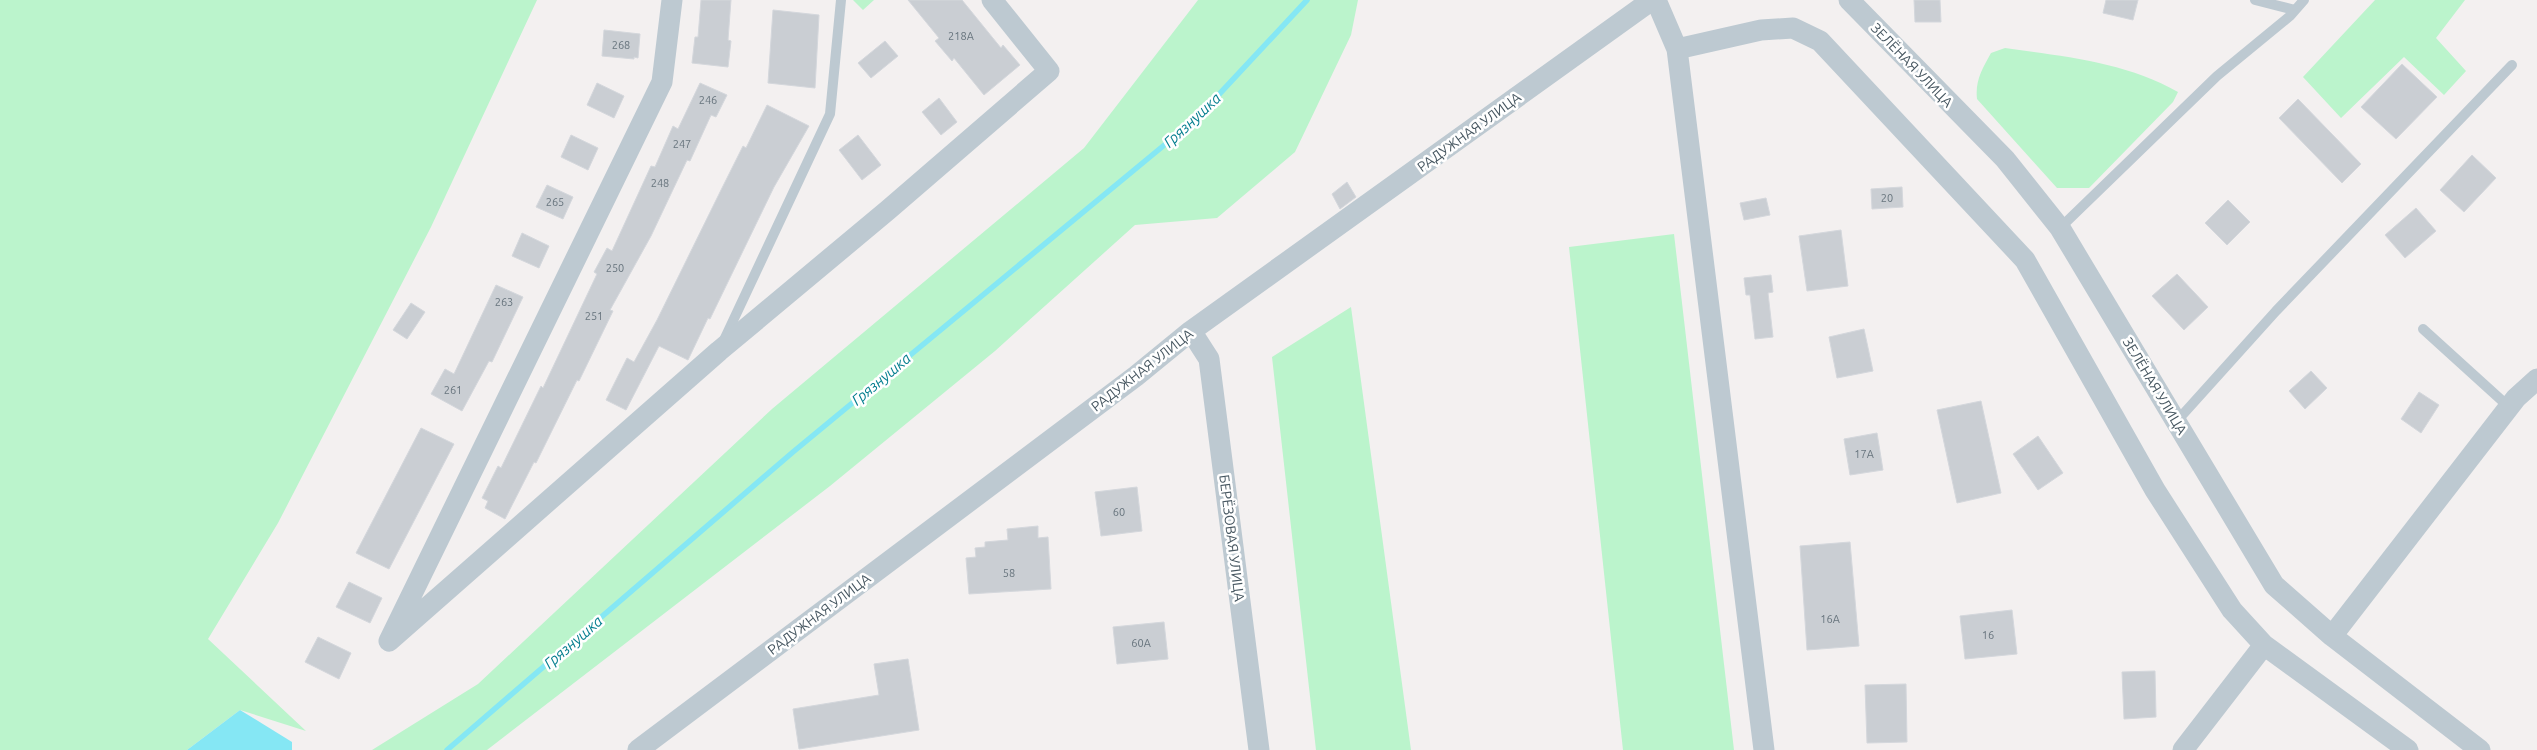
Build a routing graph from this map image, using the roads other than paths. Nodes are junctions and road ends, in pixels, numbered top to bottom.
1 (672, 0) edge
2 (841, 0) edge
3 (992, 0) edge
4 (1654, 0) edge
5 (1848, 0) edge
6 (2255, 0) edge
7 (2304, 0) edge
8 (2295, 10) junction
9 (1677, 49) junction
10 (2512, 65) dead end
11 (2060, 228) junction
12 (2423, 329) dead end
13 (1191, 331) junction
14 (719, 351) junction
15 (2537, 380) edge
16 (2509, 407) junction
17 (2176, 422) junction
18 (2332, 636) junction
19 (2264, 645) junction
20 (638, 750) edge
21 (1259, 750) edge
22 (1764, 750) edge
23 (2183, 750) edge
24 (2408, 750) edge
25 (2480, 750) edge

1 - 14 street
2 - 14 lane
3 - 14 street
4 - 9 street
4 - 13 street, РАДУЖНАЯ УЛИЦА
5 - 11 street, ЗЕЛЁНАЯ УЛИЦА
6 - 8 lane
7 - 8 lane
8 - 11 lane
9 - 19 street
9 - 22 street
10 - 17 lane
11 - 17 street, ЗЕЛЁНАЯ УЛИЦА
12 - 16 lane
13 - 20 street, РАДУЖНАЯ УЛИЦА
13 - 21 street, БЕРЁЗОВАЯ УЛИЦА
15 - 16 street
16 - 18 street
17 - 18 street, ЗЕЛЁНАЯ УЛИЦА
18 - 25 street, ЗЕЛЁНАЯ УЛИЦА
19 - 23 street
19 - 24 street

